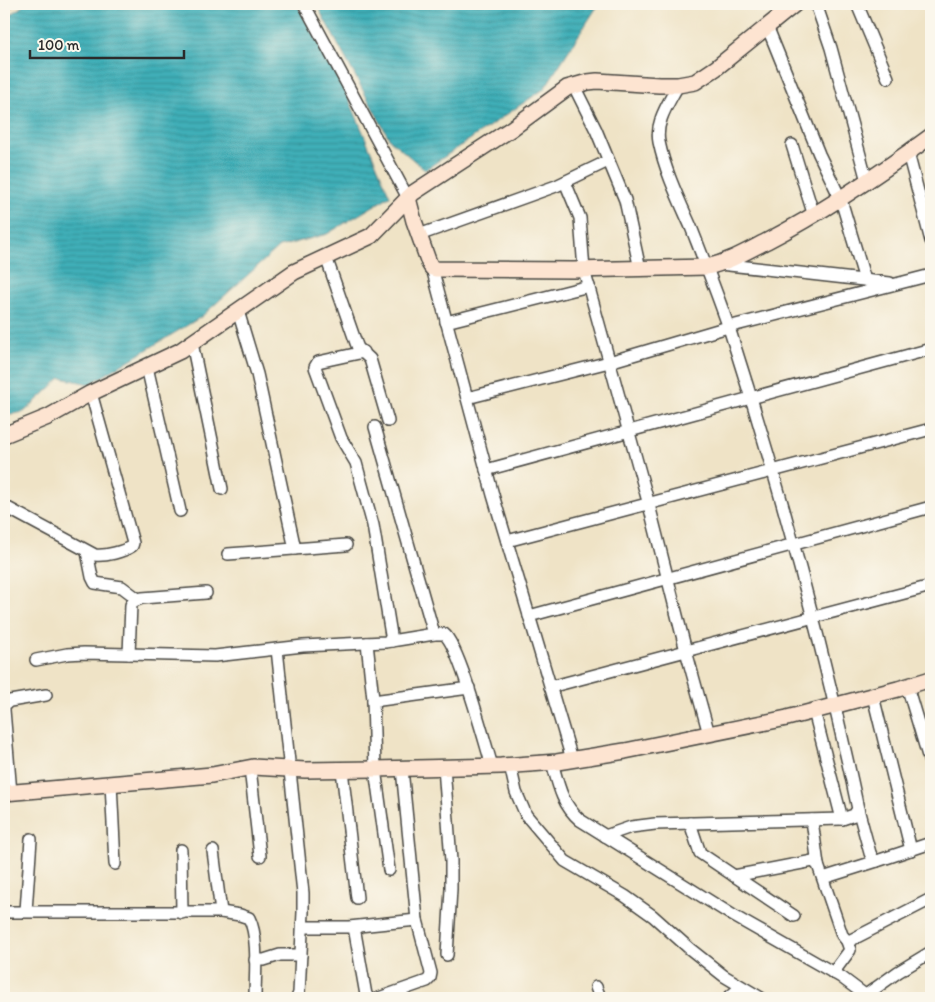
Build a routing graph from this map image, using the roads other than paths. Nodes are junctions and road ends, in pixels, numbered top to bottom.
1 (304, 4) edge
2 (795, 4) edge
3 (816, 4) edge
4 (857, 4) edge
5 (767, 26) junction
6 (888, 78) dead end
7 (678, 85) junction
8 (574, 86) junction
9 (931, 136) edge
10 (931, 144) edge
11 (792, 145) dead end
12 (912, 150) junction
13 (608, 161) junction
14 (868, 181) junction
15 (565, 182) junction
16 (408, 198) junction
17 (840, 200) junction
18 (814, 216) junction
19 (929, 225) edge
20 (419, 235) junction
21 (931, 240) edge
22 (326, 257) junction
23 (714, 266) junction
24 (432, 268) junction
25 (640, 269) junction
26 (584, 270) junction
27 (931, 275) edge
28 (865, 280) junction
29 (898, 284) junction
30 (589, 286) junction
31 (238, 311) junction
32 (446, 322) junction
33 (728, 327) junction
34 (192, 343) junction
35 (931, 349) edge
36 (364, 352) junction
37 (608, 362) junction
38 (148, 367) junction
39 (91, 393) junction
40 (467, 398) junction
41 (751, 399) junction
42 (388, 421) dead end
43 (375, 427) dead end
44 (931, 429) edge
45 (629, 431) junction
46 (4, 435) edge
47 (486, 470) junction
48 (772, 472) junction
49 (222, 489) dead end
50 (649, 505) junction
51 (4, 506) edge
52 (931, 507) edge
53 (180, 511) dead end
54 (507, 541) junction
55 (346, 545) dead end
56 (793, 545) junction
57 (295, 549) junction
58 (87, 552) junction
59 (228, 554) dead end
60 (667, 579) junction
61 (931, 586) edge
62 (206, 593) dead end
63 (138, 598) junction
64 (529, 616) junction
65 (812, 618) junction
66 (434, 634) junction
67 (392, 641) junction
68 (367, 643) junction
69 (277, 649) junction
70 (686, 651) junction
71 (129, 654) junction
72 (36, 660) dead end
73 (931, 679) edge
74 (907, 686) junction
75 (550, 687) junction
76 (469, 688) junction
77 (46, 695) dead end
78 (872, 696) junction
79 (373, 701) junction
80 (836, 706) junction
81 (4, 709) edge
82 (814, 711) junction
83 (709, 734) junction
84 (572, 759) junction
85 (552, 762) junction
86 (510, 765) junction
87 (492, 766) junction
88 (931, 766) edge
89 (444, 767) junction
90 (250, 768) junction
91 (291, 769) junction
92 (375, 769) junction
93 (402, 769) junction
94 (342, 770) junction
95 (111, 783) junction
96 (7, 793) edge
97 (858, 809) junction
98 (842, 819) junction
99 (812, 820) junction
100 (690, 823) junction
101 (605, 836) junction
102 (31, 839) dead end
103 (931, 843) edge
104 (181, 850) dead end
105 (911, 850) junction
106 (213, 851) dead end
107 (260, 856) dead end
108 (877, 860) junction
109 (115, 864) dead end
110 (818, 865) junction
111 (389, 870) dead end
112 (734, 876) junction
113 (823, 878) junction
114 (357, 898) dead end
115 (931, 899) edge
116 (26, 911) junction
117 (4, 912) edge
118 (221, 912) junction
119 (182, 913) junction
120 (794, 916) dead end
121 (417, 920) junction
122 (303, 927) junction
123 (354, 927) junction
124 (847, 941) junction
125 (931, 952) edge
126 (301, 955) junction
127 (447, 955) dead end
128 (255, 960) junction
129 (833, 973) junction
130 (741, 987) junction
131 (868, 997) edge
132 (255, 998) edge
133 (297, 998) edge
134 (369, 998) edge
135 (379, 998) edge
136 (728, 998) edge
137 (761, 998) edge

1 - 16 street
2 - 5 street
3 - 14 street
4 - 6 street
5 - 7 street
5 - 17 street
7 - 8 street
7 - 23 street
8 - 13 street
8 - 16 street
9 - 12 street
10 - 12 street
11 - 18 street
12 - 14 street
12 - 19 street
13 - 15 street
13 - 25 street
14 - 17 street
15 - 20 street
15 - 26 street
16 - 20 street
16 - 22 street
17 - 18 street
17 - 28 street
18 - 23 street
19 - 21 street
20 - 24 street
22 - 31 street
22 - 36 street
23 - 25 street
23 - 28 street
23 - 33 street
24 - 26 street
24 - 32 street
25 - 26 street
26 - 30 street
27 - 29 street
28 - 29 street
29 - 33 street
30 - 32 street
30 - 37 street
31 - 34 street
31 - 57 street
32 - 40 street
33 - 37 street
33 - 41 street
34 - 38 street
34 - 49 street
35 - 41 street
36 - 42 street
36 - 67 street
37 - 40 street
37 - 45 street
38 - 39 street
38 - 53 street
39 - 46 street
39 - 58 street
40 - 47 street
41 - 45 street
41 - 48 street
43 - 66 street
44 - 48 street
45 - 47 street
45 - 50 street
47 - 54 street
48 - 50 street
48 - 56 street
50 - 54 street
50 - 60 street
51 - 58 street
52 - 56 street
54 - 64 street
55 - 57 street
56 - 60 street
56 - 65 street
57 - 59 street
58 - 63 street
60 - 64 street
60 - 70 street
61 - 65 street
62 - 63 street
63 - 71 street
64 - 75 street
65 - 70 street
65 - 80 street
66 - 67 street
66 - 76 street
67 - 68 street
68 - 69 street
68 - 79 street
69 - 71 street
69 - 91 street
70 - 75 street
70 - 83 street
71 - 72 street
73 - 74 street
74 - 78 street
74 - 88 street
75 - 84 street
76 - 79 street
76 - 87 street
77 - 81 street
78 - 80 street
78 - 105 street
79 - 92 street
80 - 82 street
80 - 97 street
81 - 96 street
82 - 83 street
82 - 98 street
83 - 84 street
84 - 85 street
85 - 86 street
85 - 101 street
86 - 87 street
86 - 130 street
87 - 89 street
89 - 93 street
89 - 127 street
90 - 91 street
90 - 95 street
90 - 107 street
91 - 94 street
91 - 122 street
92 - 93 street
92 - 94 street
92 - 111 street
93 - 121 street
94 - 114 street
95 - 96 street
95 - 109 street
97 - 98 street
97 - 108 street
98 - 99 street
99 - 100 street
99 - 110 street
100 - 101 street
100 - 112 street
101 - 129 street
102 - 116 street
103 - 105 street
104 - 119 street
105 - 108 street
106 - 118 street
108 - 113 street
110 - 112 street
110 - 113 street
112 - 120 street
113 - 124 street
115 - 124 street
116 - 117 street
116 - 119 street
118 - 119 street
118 - 128 street
121 - 123 street
121 - 135 street
122 - 123 street
122 - 126 street
123 - 134 street
124 - 129 street
125 - 131 street
126 - 128 street
126 - 133 street
128 - 132 street
129 - 131 street
130 - 136 street
130 - 137 street

